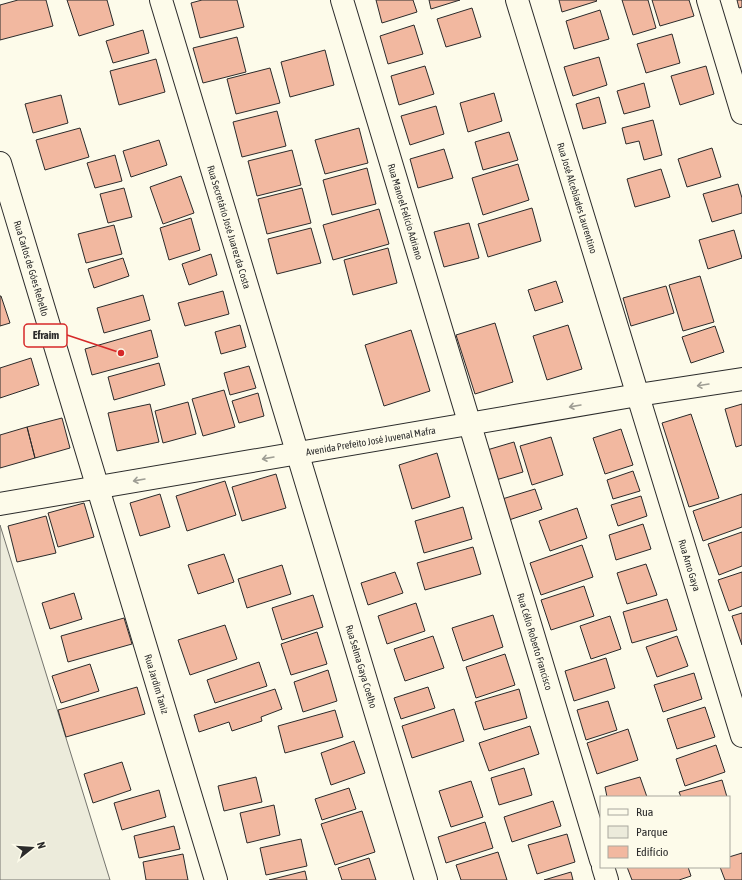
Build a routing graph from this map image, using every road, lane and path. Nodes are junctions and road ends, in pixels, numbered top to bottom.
1 (161, 0) edge
2 (342, 0) edge
3 (517, 0) edge
4 (708, 0) edge
5 (742, 113) edge
6 (0, 164) edge
7 (742, 379) edge
8 (638, 395) junction
9 (469, 424) junction
10 (297, 454) junction
11 (97, 488) junction
12 (0, 504) edge
13 (742, 736) edge
14 (600, 857) edge
15 (603, 868) edge
16 (216, 880) edge
17 (426, 880) edge
18 (607, 880) edge

1 - 10 street, Rua Secretário José Juarez da Costa
2 - 9 street, Rua Manoel Felício Adriano
3 - 8 street, Rua José Alcebíades Laurentino
4 - 5 street
6 - 11 street, Rua Carlos de Góes Rebello
7 -> 8 street, Avenida Prefeito José Juvenal Mafra
8 -> 9 street, Avenida Prefeito José Juvenal Mafra
8 - 13 street, Rua Arno Gaya
9 - 10 street, Avenida Prefeito José Juvenal Mafra
9 - 14 street, Rua Célio Roberto Francisco
10 -> 11 street, Avenida Prefeito José Juvenal Mafra
10 - 17 street, Rua Selma Gaya Coelho
11 - 12 street, Avenida Prefeito José Juvenal Mafra
11 - 16 street, Rua Jardim Taniz
15 - 18 street

